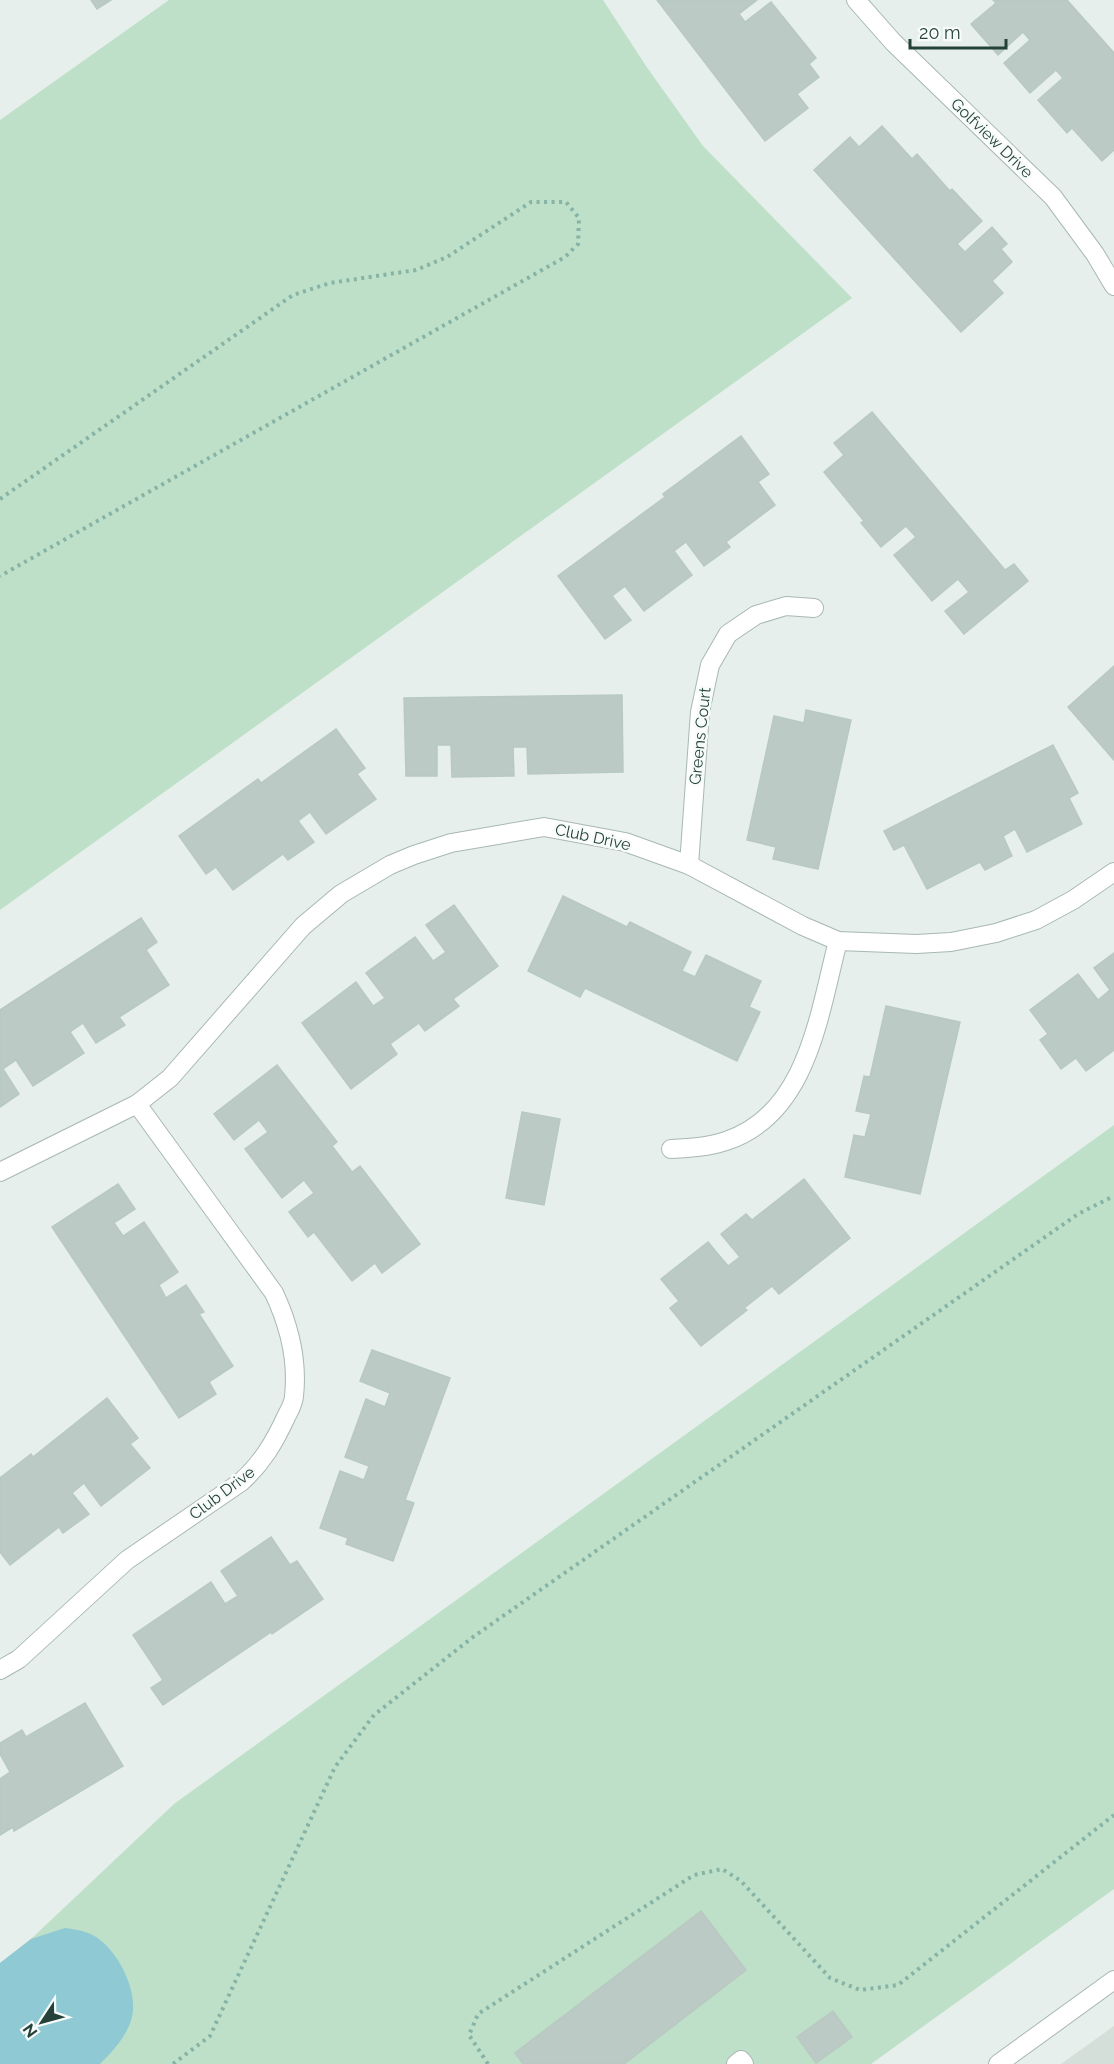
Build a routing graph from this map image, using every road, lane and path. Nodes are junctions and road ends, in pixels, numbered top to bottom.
1 (856, 0) edge
2 (1114, 286) edge
3 (0, 499) edge
4 (0, 576) edge
5 (814, 608) dead end
6 (689, 864) junction
7 (1114, 872) edge
8 (838, 941) junction
9 (137, 1104) junction
10 (671, 1149) dead end
11 (0, 1172) edge
12 (1114, 1196) edge
13 (0, 1670) edge
14 (1114, 1815) edge
15 (1114, 1980) edge
16 (1019, 2058) edge
17 (173, 2064) edge
18 (488, 2064) edge
19 (736, 2064) edge
20 (744, 2064) edge
21 (998, 2064) edge

1 - 2 street, Golfview Drive
3 - 4 path
5 - 6 street, Greens Court
6 - 8 street, Club Drive
6 - 9 street, Club Drive
7 - 8 street, Club Drive
8 - 10 street
9 - 11 street, Club Drive
9 - 13 street, Club Drive
12 - 17 path
14 - 18 path
15 - 16 street
16 - 21 street
19 - 20 street

